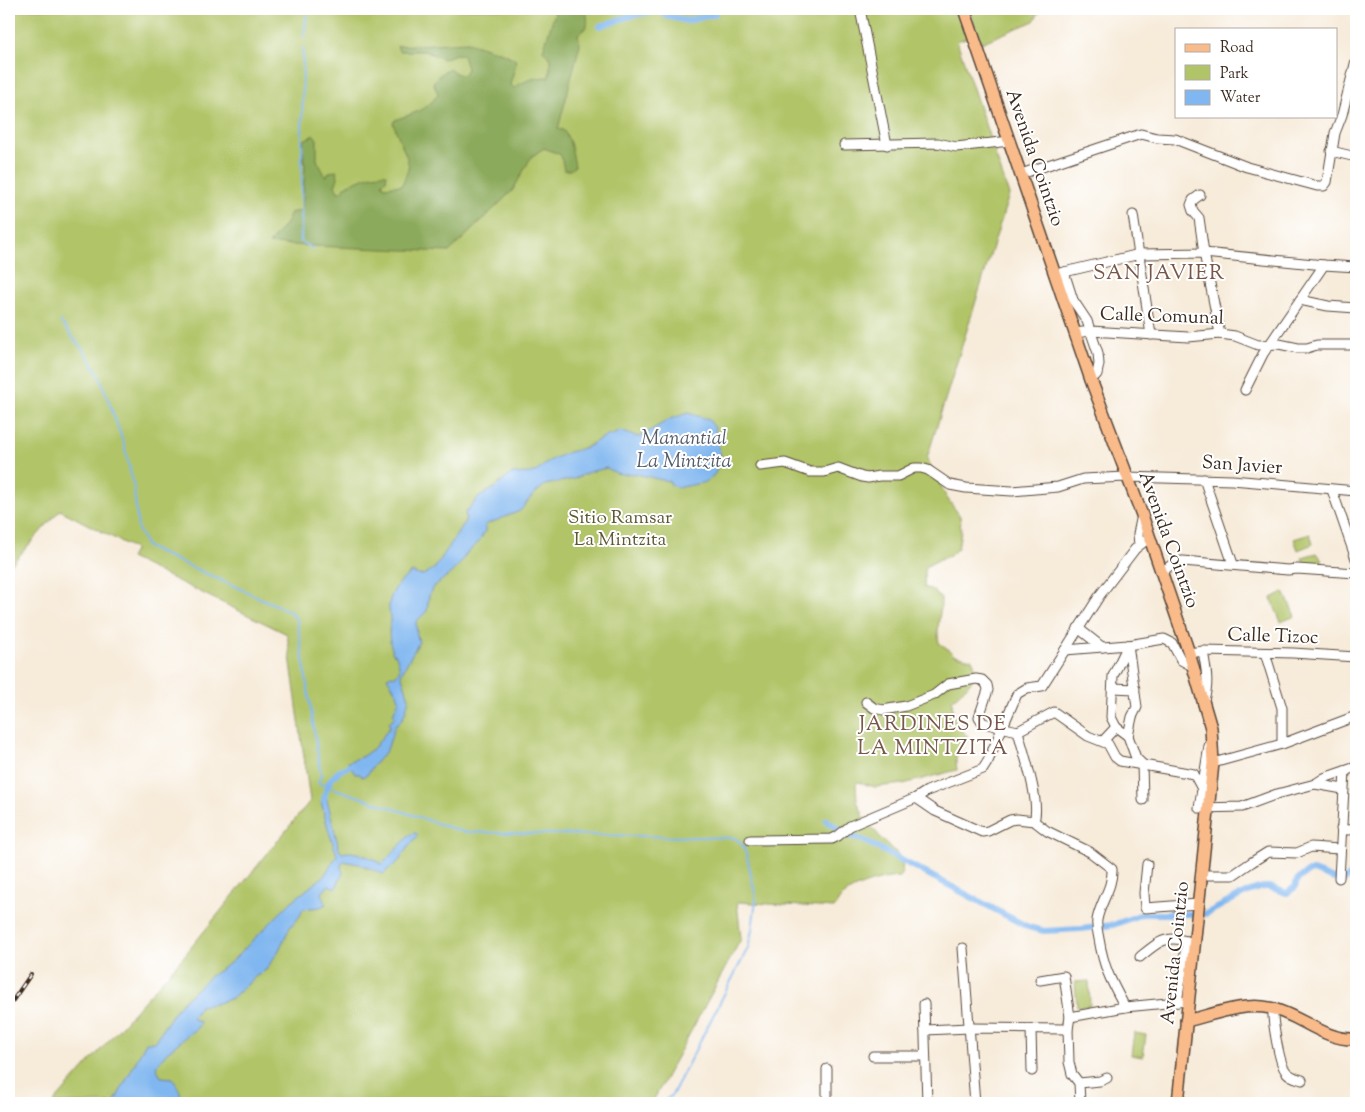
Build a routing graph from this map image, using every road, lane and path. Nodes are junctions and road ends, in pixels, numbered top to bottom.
1 (860, 9) edge
2 (964, 9) edge
3 (1356, 60) edge
4 (1010, 141) junction
5 (844, 144) dead end
6 (887, 145) junction
7 (1331, 151) junction
8 (1356, 157) edge
9 (1021, 174) junction
10 (1200, 195) dead end
11 (1133, 215) dead end
12 (1204, 253) junction
13 (1140, 254) junction
14 (1324, 265) junction
15 (1356, 267) edge
16 (1060, 273) junction
17 (1300, 300) junction
18 (1356, 308) edge
19 (1090, 331) junction
20 (1075, 333) junction
21 (1220, 334) junction
22 (1151, 335) junction
23 (1270, 344) junction
24 (1356, 345) edge
25 (1091, 380) junction
26 (1245, 390) dead end
27 (760, 466) dead end
28 (1126, 477) junction
29 (1204, 479) junction
30 (1332, 490) junction
31 (1356, 491) edge
32 (1142, 515) junction
33 (1150, 538) junction
34 (1138, 544) junction
35 (1356, 559) edge
36 (1233, 564) junction
37 (1162, 572) junction
38 (1356, 573) edge
39 (1078, 628) junction
40 (1128, 645) junction
41 (1102, 647) junction
42 (1065, 650) junction
43 (1203, 651) junction
44 (1189, 653) junction
45 (1265, 653) junction
46 (1356, 657) edge
47 (1194, 667) junction
48 (1113, 688) junction
49 (1135, 689) junction
50 (866, 702) dead end
51 (1203, 702) junction
52 (1356, 716) edge
53 (1002, 727) junction
54 (1116, 727) junction
55 (1211, 728) junction
56 (1018, 731) junction
57 (1128, 736) junction
58 (1104, 741) junction
59 (1282, 744) junction
60 (1213, 763) junction
61 (1142, 764) junction
62 (1356, 766) edge
63 (1171, 770) junction
64 (1345, 770) junction
65 (1143, 774) junction
66 (1315, 784) junction
67 (1202, 789) junction
68 (1343, 789) junction
69 (916, 798) junction
70 (1143, 800) dead end
71 (1208, 808) junction
72 (1034, 821) junction
73 (1341, 829) junction
74 (1356, 829) edge
75 (750, 840) dead end
76 (1339, 850) junction
77 (1147, 864) dead end
78 (1201, 875) junction
79 (1339, 878) dead end
80 (1198, 904) junction
81 (1190, 942) junction
82 (963, 948) dead end
83 (1140, 957) dead end
84 (1040, 980) dead end
85 (1183, 1001) junction
86 (924, 1004) dead end
87 (1125, 1007) junction
88 (1273, 1009) junction
89 (1070, 1017) junction
90 (1186, 1022) junction
91 (970, 1028) junction
92 (1031, 1029) junction
93 (1068, 1029) junction
94 (925, 1030) junction
95 (1356, 1039) edge
96 (873, 1056) dead end
97 (925, 1056) junction
98 (827, 1069) dead end
99 (1032, 1071) dead end
100 (1107, 1078) dead end
101 (1302, 1080) dead end
102 (1078, 1083) junction
103 (827, 1103) edge
104 (927, 1103) edge
105 (976, 1103) edge
106 (1080, 1103) edge
107 (1178, 1103) edge

1 - 6 street
2 - 4 main road, Avenida Cointzio
3 - 7 street
4 - 6 street
4 - 9 main road, Avenida Cointzio
5 - 6 street
7 - 8 street
7 - 9 street
9 - 16 main road, Avenida Cointzio
10 - 12 street
11 - 13 street
12 - 13 street
12 - 14 street
12 - 21 street
13 - 16 street
13 - 22 street
14 - 15 street
14 - 17 street
16 - 19 street
16 - 20 main road, Avenida Cointzio
17 - 18 street
17 - 23 street
19 - 20 street, Calle Comunal
19 - 22 street, Calle Comunal
19 - 25 street
20 - 25 main road, Avenida Cointzio
21 - 22 street, Calle Comunal
21 - 23 street, Calle Comunal
23 - 24 street, Calle Comunal
23 - 26 street
25 - 28 main road, Avenida Cointzio
27 - 28 street, San Javier
28 - 29 street, San Javier
28 - 32 main road, Avenida Cointzio
29 - 30 street, San Javier
29 - 36 street
30 - 31 street, San Javier
30 - 35 street
32 - 33 main road, Avenida Cointzio
32 - 34 street
33 - 34 street
33 - 37 main road, Avenida Cointzio
34 - 39 street
36 - 37 street
36 - 38 street
37 - 44 main road, Avenida Cointzio
39 - 41 street
39 - 42 street
40 - 41 street
40 - 47 street
40 - 48 street
40 - 49 street
41 - 42 street
42 - 53 street
43 - 44 street, Calle Tizoc
43 - 45 street, Calle Tizoc
43 - 51 street
44 - 47 main road, Avenida Cointzio
45 - 46 street, Calle Tizoc
45 - 59 street
47 - 51 main road, Avenida Cointzio
48 - 49 street
48 - 54 street
49 - 57 street
50 - 53 street
51 - 55 main road, Avenida Cointzio
52 - 59 street
53 - 56 street
53 - 69 street
54 - 57 street
54 - 58 street
55 - 60 main road, Avenida Cointzio
55 - 67 street
56 - 58 street
56 - 72 street
57 - 61 street
58 - 61 street
59 - 60 street
60 - 71 main road, Avenida Cointzio
61 - 63 street
61 - 65 street
62 - 64 street
63 - 65 street
63 - 67 street
64 - 66 street
64 - 68 street
65 - 70 street
66 - 68 street
66 - 71 street
67 - 71 street
68 - 73 street
69 - 72 street
69 - 75 street
71 - 78 main road, Avenida Cointzio
72 - 87 street
73 - 74 street
73 - 76 street
76 - 78 street
76 - 79 street
77 - 80 street
78 - 80 main road, Avenida Cointzio
80 - 81 main road, Avenida Cointzio
81 - 83 street
81 - 85 main road, Avenida Cointzio
82 - 91 street
84 - 89 street
85 - 87 street
85 - 90 main road, Avenida Cointzio
86 - 94 street
87 - 89 street
88 - 90 main road
88 - 95 main road
88 - 101 street
89 - 93 street
90 - 107 main road, Avenida Cointzio
91 - 92 street
91 - 94 street
91 - 105 street
92 - 93 street
92 - 99 street
93 - 102 street
94 - 97 street
96 - 97 street
97 - 104 street
98 - 103 street
100 - 102 street
102 - 106 street

